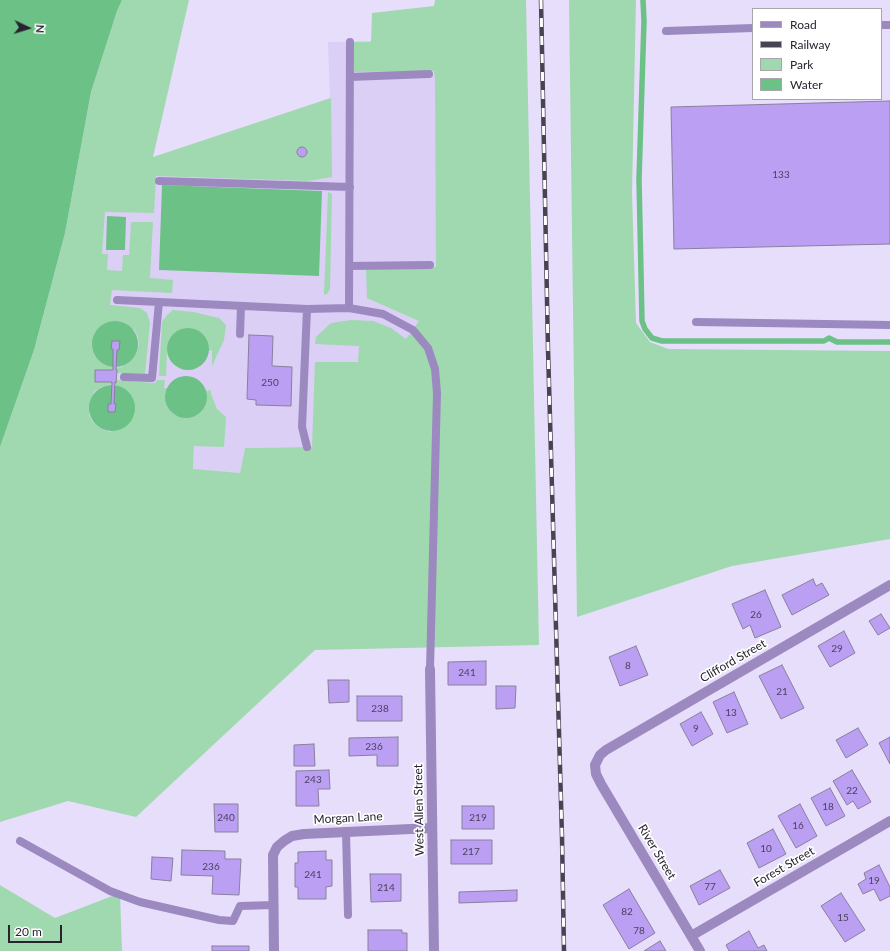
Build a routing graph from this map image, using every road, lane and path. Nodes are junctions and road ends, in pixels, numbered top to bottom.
1 (752, 28) edge
2 (666, 31) dead end
3 (350, 42) dead end
4 (429, 74) dead end
5 (350, 77) junction
6 (159, 180) dead end
7 (350, 187) junction
8 (430, 265) dead end
9 (349, 266) junction
10 (117, 300) dead end
11 (159, 302) junction
12 (241, 306) junction
13 (349, 308) junction
14 (307, 309) junction
15 (696, 322) dead end
16 (890, 325) edge
17 (240, 334) dead end
18 (124, 377) dead end
19 (307, 447) dead end
20 (890, 585) edge
21 (430, 669) joint
22 (595, 765) joint
23 (890, 821) edge
24 (432, 828) junction
25 (346, 831) junction
26 (20, 840) dead end
27 (274, 905) junction
28 (348, 915) dead end
29 (691, 936) junction
30 (274, 951) edge
31 (434, 951) edge
32 (700, 951) edge

1 - 2 lane
3 - 5 lane
4 - 5 lane
5 - 7 lane
6 - 7 lane
7 - 9 lane
8 - 9 lane
9 - 13 lane
10 - 11 lane
11 - 12 lane
11 - 18 lane
12 - 14 lane
12 - 17 lane
13 - 14 lane
13 - 21 lane
14 - 19 lane
15 - 16 lane
20 - 22 street, Clifford Street
21 - 24 street, West Allen Street
22 - 29 street, River Street
23 - 29 street, Forest Street
24 - 25 street, Morgan Lane
24 - 31 street, West Allen Street
25 - 27 street, Morgan Lane
25 - 28 lane
26 - 27 lane
27 - 30 street
29 - 32 street, River Street

